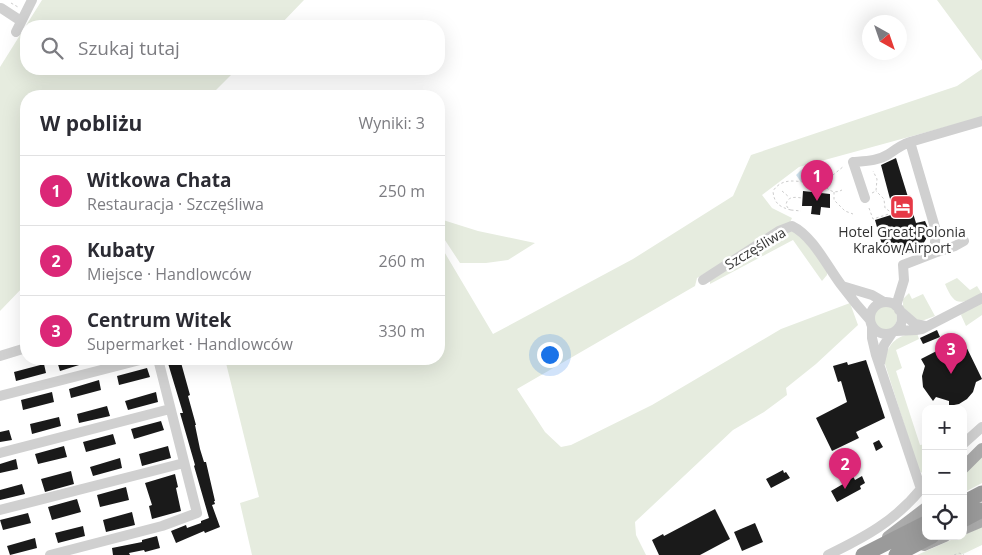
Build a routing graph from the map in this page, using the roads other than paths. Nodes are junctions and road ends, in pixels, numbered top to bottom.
1 (32, 0) edge
2 (1, 8) edge
3 (20, 20) edge
4 (22, 20) edge
5 (20, 25) edge
6 (16, 32) dead end
7 (982, 121) edge
8 (910, 142) junction
9 (865, 197) road end
10 (964, 241) dead end
11 (934, 253) junction
12 (702, 280) dead end
13 (842, 286) junction
14 (982, 298) edge
15 (884, 302) junction
16 (897, 308) junction
17 (871, 323) junction
18 (926, 326) junction
19 (894, 332) junction
20 (20, 350) edge
21 (0, 356) edge
22 (880, 364) junction
23 (121, 365) edge
24 (159, 365) edge
25 (0, 396) edge
26 (170, 409) junction
27 (982, 427) edge
28 (967, 440) edge
29 (982, 449) edge
30 (0, 453) edge
31 (184, 463) junction
32 (967, 464) edge
33 (922, 484) edge
34 (922, 488) edge
35 (982, 493) edge
36 (967, 501) edge
37 (0, 510) edge
38 (982, 510) edge
39 (922, 511) edge
40 (967, 518) edge
41 (982, 521) edge
42 (922, 525) edge
43 (967, 527) edge
44 (925, 540) edge
45 (935, 540) edge
46 (50, 555) edge
47 (828, 555) edge
48 (863, 555) edge
49 (897, 555) edge

1 - 4 street
2 - 3 street
5 - 6 street
7 - 8 street
8 - 9 street
8 - 11 street
10 - 11 street
11 - 16 street
12 - 13 street, Szczęśliwa
13 - 15 street
13 - 17 street, Szczęśliwa
14 - 18 street
15 - 16 street
15 - 17 street
16 - 18 street
16 - 19 street
17 - 19 street
17 - 22 street
18 - 19 street
19 - 22 street
20 - 21 street
22 - 33 street
23 - 25 street
24 - 26 street
26 - 30 street
26 - 31 street
27 - 28 street
29 - 32 main road
31 - 37 street
31 - 46 street
34 - 47 street
35 - 36 highway
38 - 40 highway
39 - 48 main road
41 - 43 main road
42 - 48 highway
44 - 49 highway
45 - 49 main road

